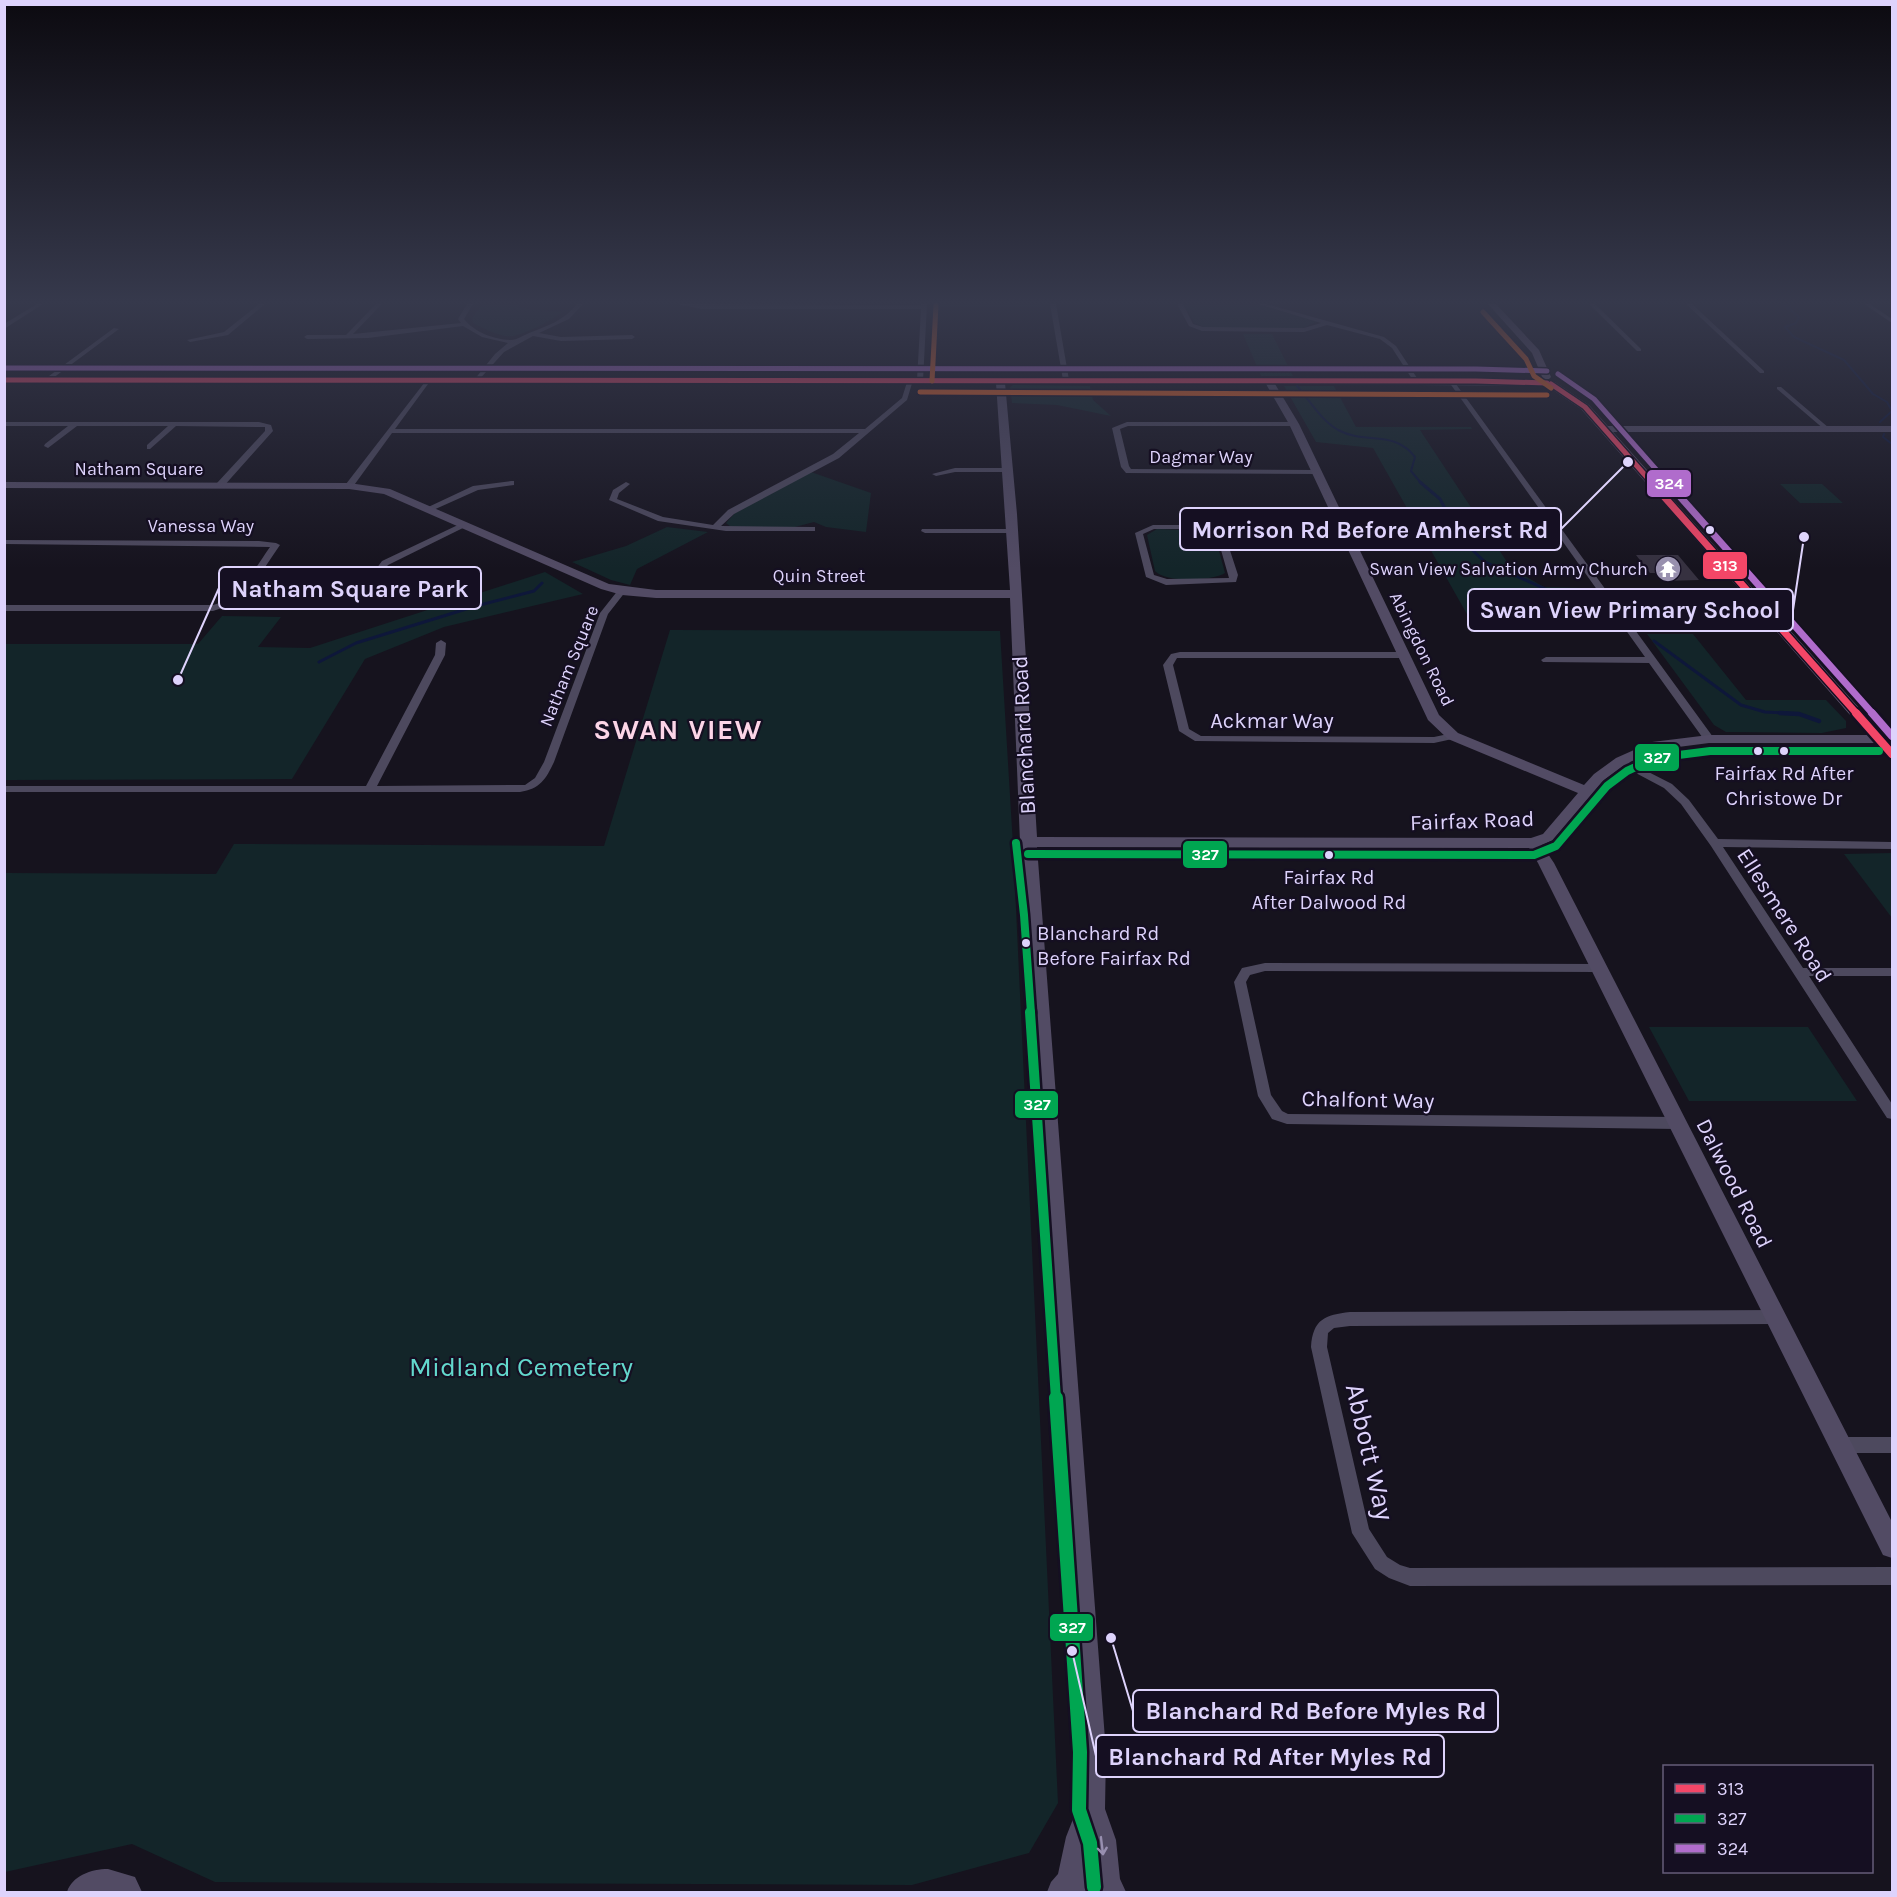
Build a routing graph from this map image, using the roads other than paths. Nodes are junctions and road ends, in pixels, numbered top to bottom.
1 (419, 393) edge
2 (906, 393) edge
3 (1001, 393) edge
4 (1276, 393) edge
5 (1459, 393) edge
6 (1565, 393) edge
7 (1784, 393) edge
8 (4, 424) edge
9 (75, 424) junction
10 (174, 424) junction
11 (1294, 424) junction
12 (1605, 429) junction
13 (1827, 429) junction
14 (1893, 429) edge
15 (392, 431) junction
16 (866, 431) junction
17 (48, 446) dead end
18 (150, 447) dead end
19 (1007, 470) junction
20 (1317, 472) junction
21 (936, 474) dead end
22 (511, 483) dead end
23 (626, 484) dead end
24 (4, 485) edge
25 (220, 486) junction
26 (349, 486) junction
27 (428, 509) junction
28 (463, 526) junction
29 (715, 527) junction
30 (1218, 527) junction
31 (1344, 527) junction
32 (812, 529) dead end
33 (925, 531) dead end
34 (1012, 531) junction
35 (4, 542) edge
36 (375, 590) dead end
37 (622, 591) junction
38 (1016, 594) junction
39 (4, 608) edge
40 (441, 643) dead end
41 (1403, 655) junction
42 (1546, 660) dead end
43 (1651, 660) junction
44 (1453, 736) junction
45 (1709, 739) junction
46 (1879, 739) junction
47 (1893, 754) edge
48 (1621, 761) junction
49 (4, 789) edge
50 (370, 789) junction
51 (1586, 791) junction
52 (1028, 843) junction
53 (1533, 843) junction
54 (1714, 843) junction
55 (1893, 845) edge
56 (1599, 968) junction
57 (1798, 972) junction
58 (1893, 972) edge
59 (1893, 1114) edge
60 (1677, 1123) junction
61 (1776, 1317) junction
62 (1841, 1445) junction
63 (1893, 1445) edge
64 (1893, 1546) edge
65 (1893, 1576) edge
66 (1091, 1809) junction
67 (1066, 1887) edge
68 (1109, 1889) edge
69 (81, 1893) edge
70 (128, 1893) edge

1 - 15 street
2 - 16 street
3 - 19 street, Blanchard Road
4 - 11 street, Abingdon Road
5 - 43 street
6 - 12 main road
7 - 13 street
8 - 9 street
9 - 10 street
9 - 17 street
10 - 18 street
10 - 25 street
11 - 20 street, Abingdon Road
11 - 20 street, Dagmar Way
12 - 13 street
12 - 46 main road
13 - 14 street
15 - 16 street
15 - 26 street
16 - 29 street
19 - 21 street
19 - 34 street, Blanchard Road
20 - 31 street, Abingdon Road
22 - 27 street
23 - 29 street
24 - 25 street, Natham Square
25 - 26 street, Natham Square
26 - 27 street, Natham Square
27 - 28 street, Natham Square
28 - 36 street
28 - 37 street, Natham Square
29 - 32 street
30 - 30 street
30 - 31 street
31 - 41 street, Abingdon Road
33 - 34 street
34 - 38 street, Blanchard Road
35 - 39 street, Vanessa Way
37 - 38 street, Quin Street
37 - 50 street, Natham Square
38 - 52 street, Blanchard Road
40 - 50 street
41 - 44 street, Abingdon Road
41 - 44 street, Ackmar Way
42 - 43 street
43 - 45 street
44 - 51 street, Abingdon Road
45 - 46 street, Fairfax Road
45 - 48 street, Fairfax Road
46 - 47 main road
48 - 51 street, Fairfax Road
48 - 54 street, Ellesmere Road
49 - 50 street, Natham Square
51 - 53 street, Fairfax Road
52 - 53 street, Fairfax Road
52 - 66 street, Blanchard Road
53 - 56 street, Dalwood Road
54 - 55 street
54 - 57 street, Ellesmere Road
56 - 60 street, Dalwood Road
56 - 60 street, Chalfont Way
57 - 58 street
57 - 59 street, Ellesmere Road
60 - 61 street, Dalwood Road
61 - 62 street, Dalwood Road
61 - 65 street, Abbott Way
62 - 63 street
62 - 64 street, Dalwood Road
66 - 67 street, Blanchard Road
66 -> 68 street, Blanchard Road
67 - 68 street
69 - 70 street

